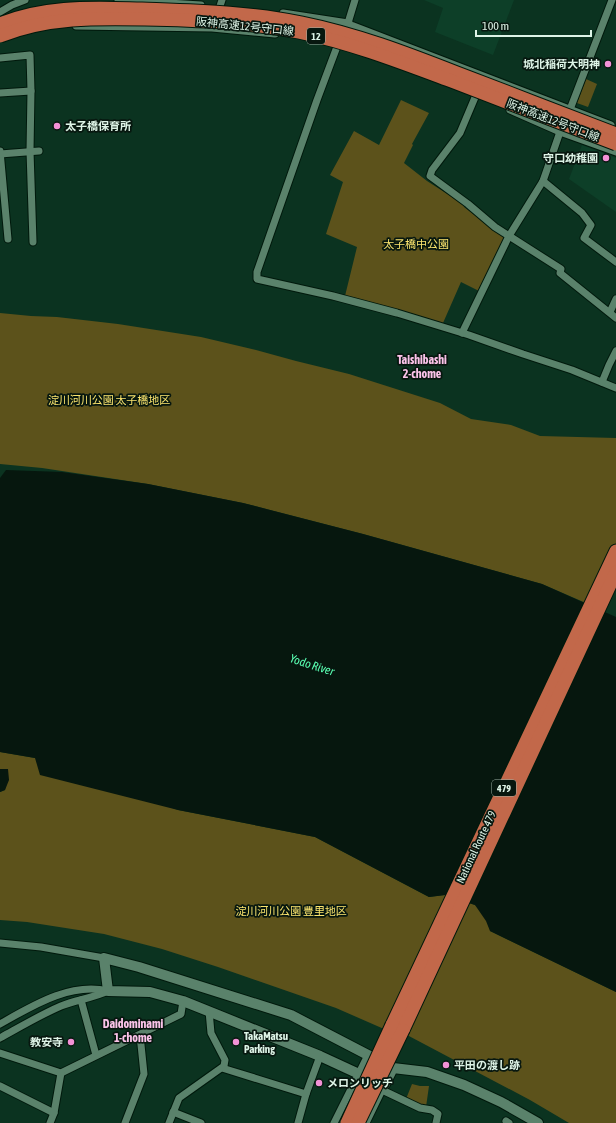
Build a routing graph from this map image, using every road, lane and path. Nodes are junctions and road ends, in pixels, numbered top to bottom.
1 (25, 0) edge
2 (118, 0) edge
3 (355, 0) edge
4 (612, 0) edge
5 (221, 3) edge
6 (0, 12) edge
7 (348, 22) junction
8 (0, 24) edge
9 (212, 28) junction
10 (0, 36) edge
11 (0, 42) edge
12 (338, 44) junction
13 (0, 58) edge
14 (31, 91) junction
15 (0, 93) edge
16 (476, 95) junction
17 (570, 109) junction
18 (616, 127) edge
19 (560, 132) junction
20 (616, 134) edge
21 (616, 144) edge
22 (39, 150) dead end
23 (0, 151) edge
24 (30, 151) junction
25 (616, 152) edge
26 (0, 154) edge
27 (543, 181) junction
28 (509, 236) junction
29 (8, 239) dead end
30 (33, 242) dead end
31 (616, 262) edge
32 (616, 299) edge
33 (610, 312) junction
34 (616, 318) edge
35 (462, 333) junction
36 (616, 351) edge
37 (602, 382) junction
38 (616, 388) edge
39 (616, 551) edge
40 (616, 572) edge
41 (0, 943) edge
42 (104, 958) junction
43 (108, 991) junction
44 (81, 1000) junction
45 (183, 1001) junction
46 (209, 1011) junction
47 (0, 1024) edge
48 (140, 1034) junction
49 (0, 1038) edge
50 (0, 1053) edge
51 (96, 1055) junction
52 (368, 1055) junction
53 (320, 1056) junction
54 (222, 1068) junction
55 (393, 1068) junction
56 (61, 1073) junction
57 (359, 1074) junction
58 (0, 1086) edge
59 (383, 1087) junction
60 (306, 1094) junction
61 (173, 1112) junction
62 (54, 1113) junction
63 (50, 1123) edge
64 (125, 1123) edge
65 (169, 1123) edge
66 (201, 1123) edge
67 (298, 1123) edge
68 (334, 1123) edge
69 (347, 1123) edge
70 (358, 1123) edge
71 (366, 1123) edge
72 (436, 1123) edge
73 (538, 1123) edge

1 - 6 street
2 - 5 street
3 - 7 street
4 - 17 street
5 - 7 street
5 - 9 street
7 - 12 street
7 - 17 street
8 - 20 highway, 阪神高速12号守口線, bridge
9 - 11 street
9 - 12 street
10 - 21 highway, 阪神高速12号守口線 / 12, bridge
12 - 16 street
12 - 35 street
13 - 14 street
14 - 15 street
14 - 24 street
16 - 19 street
16 - 28 street
17 - 18 street
17 - 19 street
19 - 25 street
19 - 27 street
22 - 24 street
23 - 26 street
24 - 26 street
24 - 30 street
26 - 29 street
27 - 28 street
27 - 31 street
28 - 33 street
28 - 35 street
32 - 33 street
33 - 34 street
35 - 37 street
36 - 37 street
37 - 38 street
39 - 69 highway, National Route 479 / 479, bridge
40 - 70 highway, National Route 479 / 479, bridge
41 - 42 street
42 - 43 street
42 - 52 street
43 - 44 street
43 - 45 street
43 - 47 street
44 - 49 street
44 - 51 street
45 - 46 street
45 - 48 street
46 - 53 street
46 - 54 street
48 - 51 street
48 - 64 street
50 - 56 street
51 - 56 street
52 - 55 street
52 - 57 street
53 - 57 street
53 - 60 street
54 - 60 street
54 - 61 street
55 - 59 street
55 - 73 street
56 - 62 street
57 - 59 street
57 - 68 street
58 - 62 street
59 - 71 street
59 - 72 street
60 - 67 street
61 - 65 street
61 - 66 street
62 - 63 street

